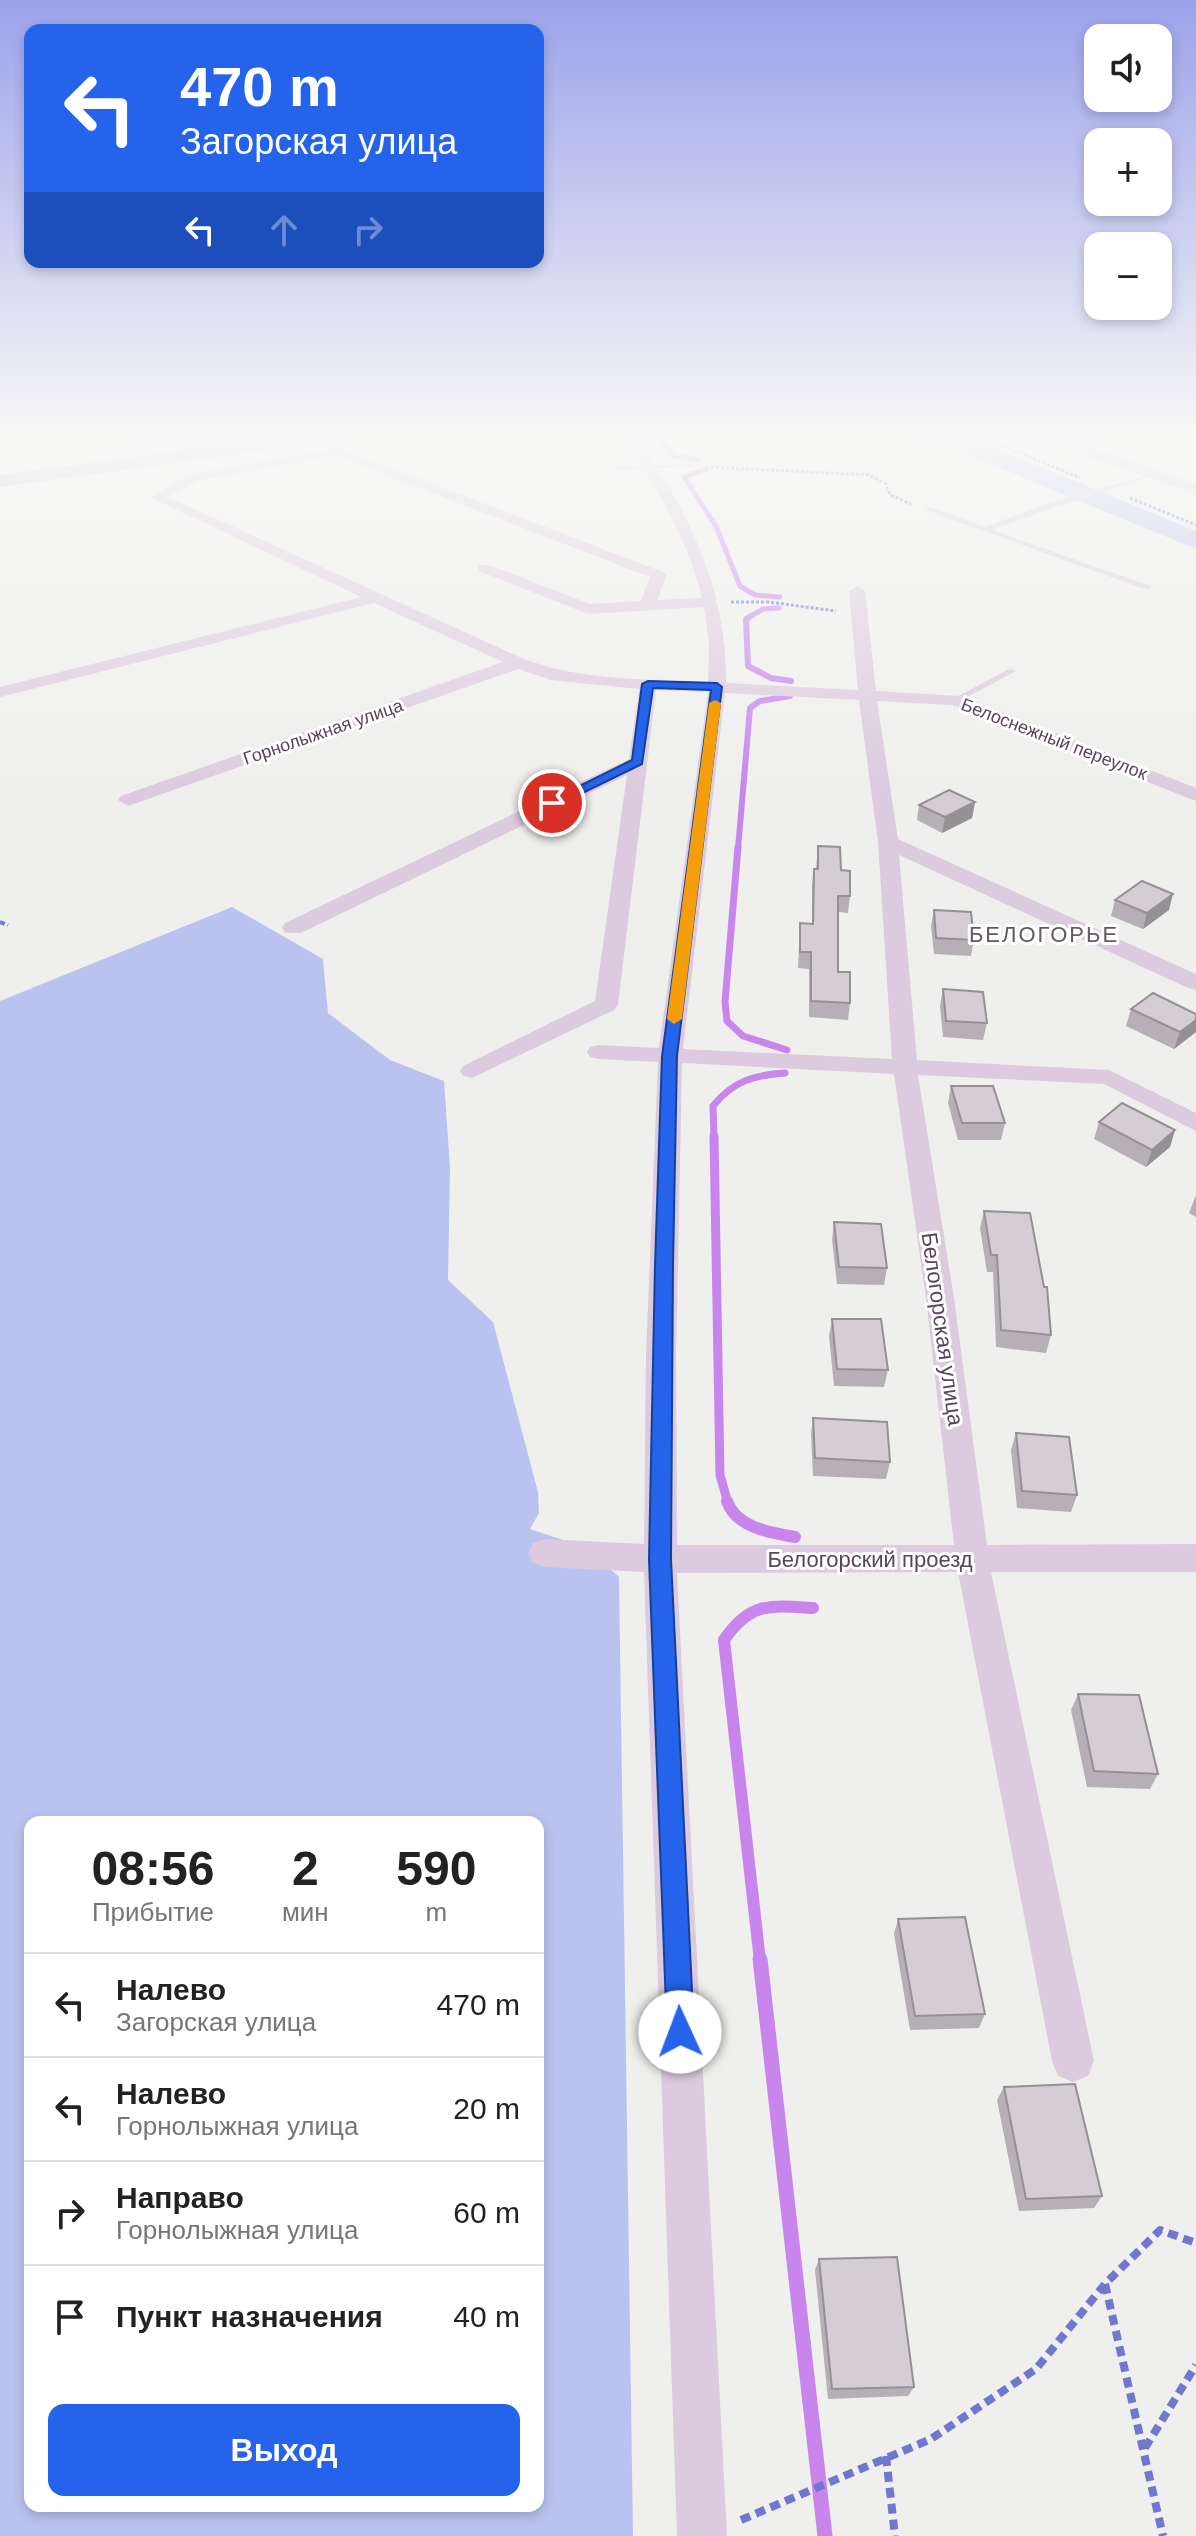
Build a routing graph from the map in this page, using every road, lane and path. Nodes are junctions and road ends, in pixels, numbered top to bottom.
1 (276, 552) edge
2 (603, 552) edge
3 (693, 552) edge
4 (1047, 552) edge
5 (484, 568) dead end
6 (1147, 588) dead end
7 (375, 598) junction
8 (710, 602) junction
9 (859, 604) joint
10 (648, 605) junction
11 (518, 663) junction
12 (1012, 671) dead end
13 (648, 684) junction
14 (717, 687) junction
15 (0, 692) edge
16 (867, 693) junction
17 (955, 700) junction
18 (638, 762) junction
19 (1196, 795) edge
20 (128, 800) dead end
21 (888, 842) junction
22 (0, 922) edge
23 (8, 925) dead end
24 (293, 928) dead end
25 (1196, 983) edge
26 (599, 1052) dead end
27 (670, 1056) junction
28 (905, 1068) junction
29 (472, 1071) dead end
30 (1196, 1123) edge
31 (545, 1553) dead end
32 (1196, 1558) edge
33 (660, 1559) junction
34 (972, 1560) junction
35 (1073, 2061) dead end
36 (1196, 2243) edge
37 (1105, 2284) junction
38 (1196, 2365) edge
39 (1144, 2449) junction
40 (886, 2456) junction
41 (716, 2530) edge
42 (895, 2536) edge
43 (1163, 2536) edge

1 - 7 street, Белоснежный переулок
2 - 10 street
3 - 8 street
4 - 6 lane
5 - 10 street
7 - 11 street, Белоснежный переулок
7 - 15 street
8 - 9 path
8 - 10 street
8 - 14 street
9 - 16 street, Белогорская улица
11 - 13 street, Белоснежный переулок
11 - 20 street, Горнолыжная улица
12 - 17 lane
13 - 14 street, Белоснежный переулок
13 - 18 street
14 - 16 street, Белоснежный переулок
14 - 27 street
16 - 17 street, Белоснежный переулок
16 - 21 street, Белогорская улица
17 - 19 street, Белоснежный переулок
18 - 24 street
18 - 29 street
21 - 25 street
21 - 28 street, Белогорская улица
22 - 23 path
26 - 27 street
27 - 28 street
27 - 33 street
28 - 30 street
28 - 34 street, Белогорская улица
31 - 33 street, Белогорский проезд
32 - 34 street, Белогорский проезд
33 - 34 street, Белогорский проезд
33 - 41 street
34 - 35 street, Белогорская улица
36 - 37 path
37 - 39 path
37 - 40 path
38 - 39 path
39 - 43 path
40 - 41 path
40 - 42 path

